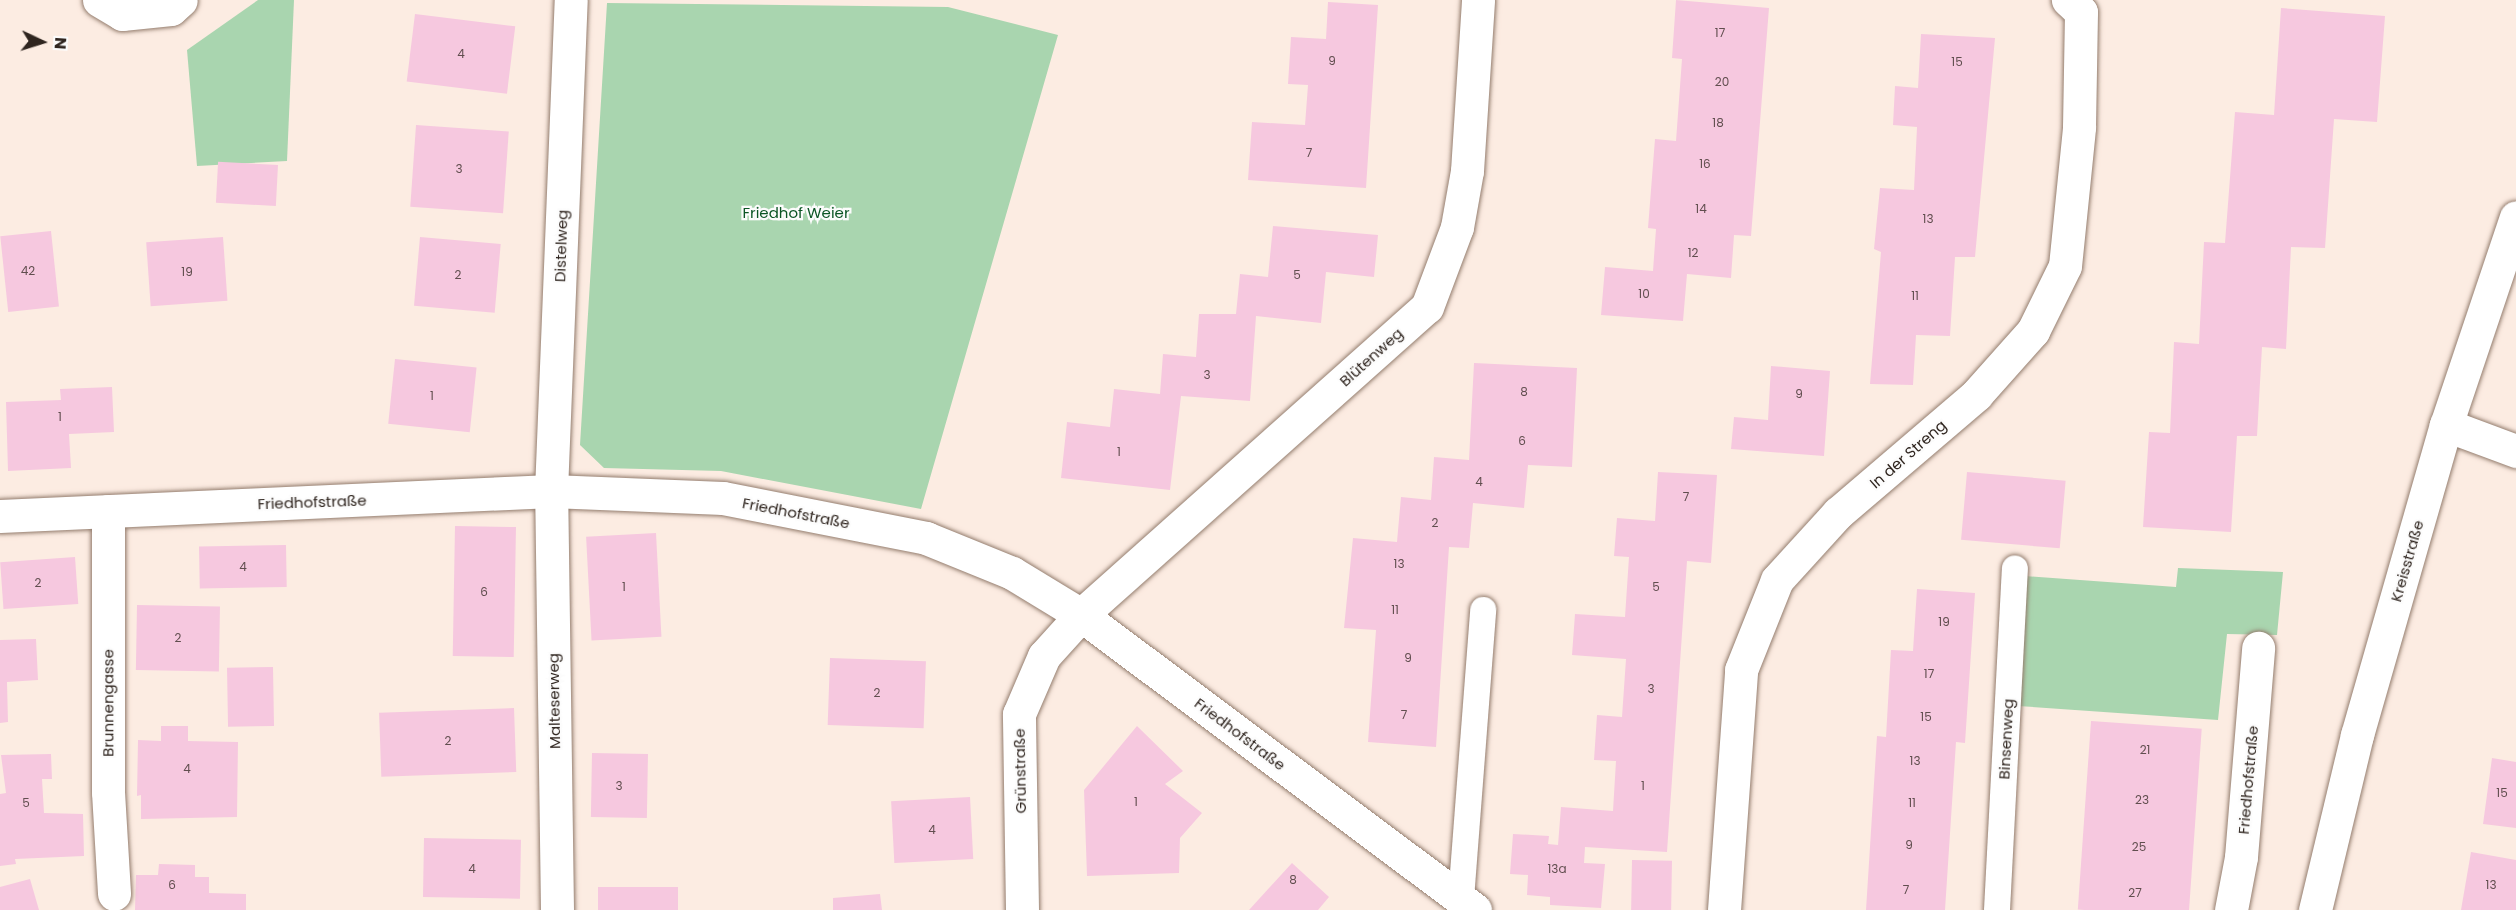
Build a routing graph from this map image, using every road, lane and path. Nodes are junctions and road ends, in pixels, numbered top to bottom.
1 (99, 0) edge
2 (181, 0) edge
3 (571, 0) edge
4 (1478, 0) edge
5 (2068, 0) edge
6 (2516, 217) edge
7 (2446, 425) junction
8 (2516, 451) edge
9 (551, 491) junction
10 (108, 511) junction
11 (0, 516) edge
12 (2015, 568) dead end
13 (1483, 610) dead end
14 (1081, 615) junction
15 (2258, 648) dead end
16 (114, 894) dead end
17 (1468, 905) edge
18 (557, 910) edge
19 (1022, 910) edge
20 (1724, 910) edge
21 (1997, 910) edge
22 (2231, 910) edge
23 (2315, 910) edge

1 - 2 street
3 - 9 street, Distelweg
4 - 14 street, Blütenweg
5 - 20 street, In der Streng
6 - 7 street, Kreisstraße
7 - 8 street
7 - 23 street, Kreisstraße
9 - 10 street, Friedhofstraße
9 - 14 street, Friedhofstraße
9 - 18 street, Malteserweg
10 - 11 street, Friedhofstraße
10 - 16 street, Brunnengasse
12 - 21 lane, Binsenweg
13 - 17 lane
14 - 17 street, Friedhofstraße
14 - 19 street, Grünstraße
15 - 22 street, Friedhofstraße

